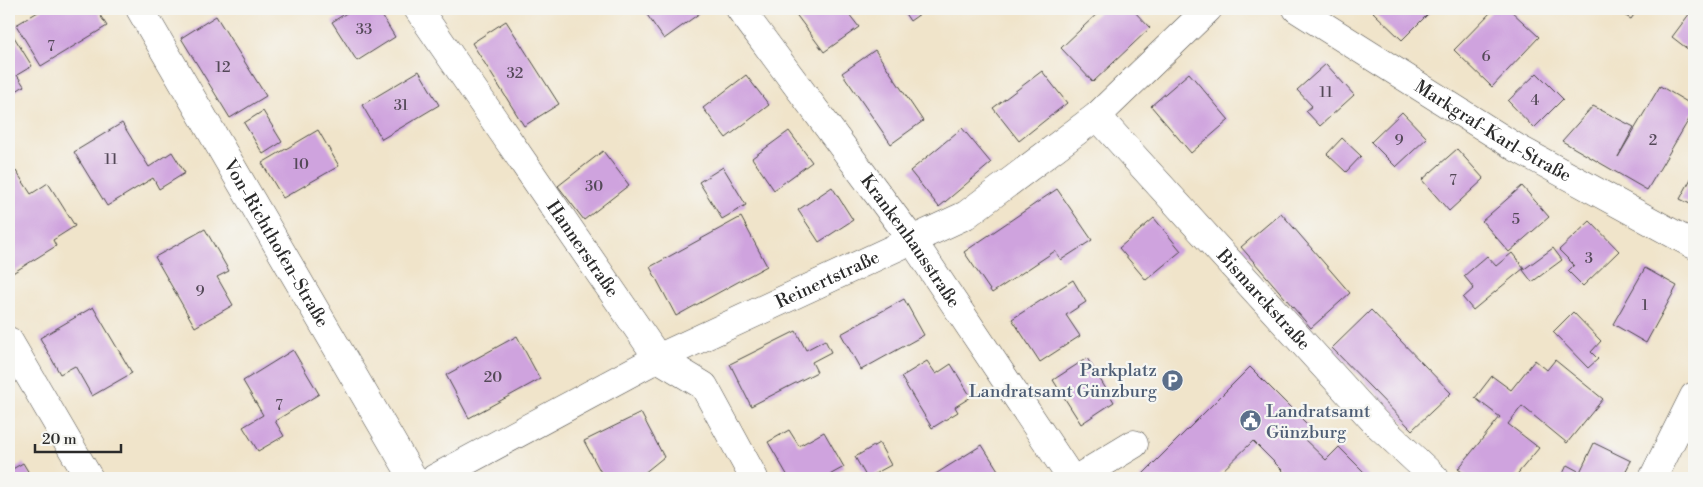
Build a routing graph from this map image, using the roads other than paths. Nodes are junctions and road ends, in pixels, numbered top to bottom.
1 (140, 9) edge
2 (418, 9) edge
3 (740, 9) edge
4 (1208, 9) edge
5 (1296, 9) edge
6 (1097, 116) junction
7 (912, 240) junction
8 (1694, 245) edge
9 (9, 340) edge
10 (658, 358) junction
11 (1689, 400) edge
12 (1685, 437) edge
13 (1134, 444) dead end
14 (89, 478) edge
15 (413, 478) edge
16 (435, 478) edge
17 (754, 478) edge
18 (1071, 478) edge
19 (1078, 478) edge
20 (1435, 478) edge
21 (1653, 478) edge

1 - 15 street, Von-Richthofen-Straße
2 - 10 street, Hannerstraße
3 - 7 street, Krankenhausstraße
4 - 6 street, Reinertstraße
5 - 8 street, Markgraf-Karl-Straße
6 - 7 street, Reinertstraße
6 - 20 street, Bismarckstraße
7 - 10 street, Reinertstraße
7 - 18 street, Krankenhausstraße
9 - 14 street
10 - 16 street, Reinertstraße
10 - 17 street, Hannerstraße
11 - 12 street
12 - 21 street
13 - 19 street

